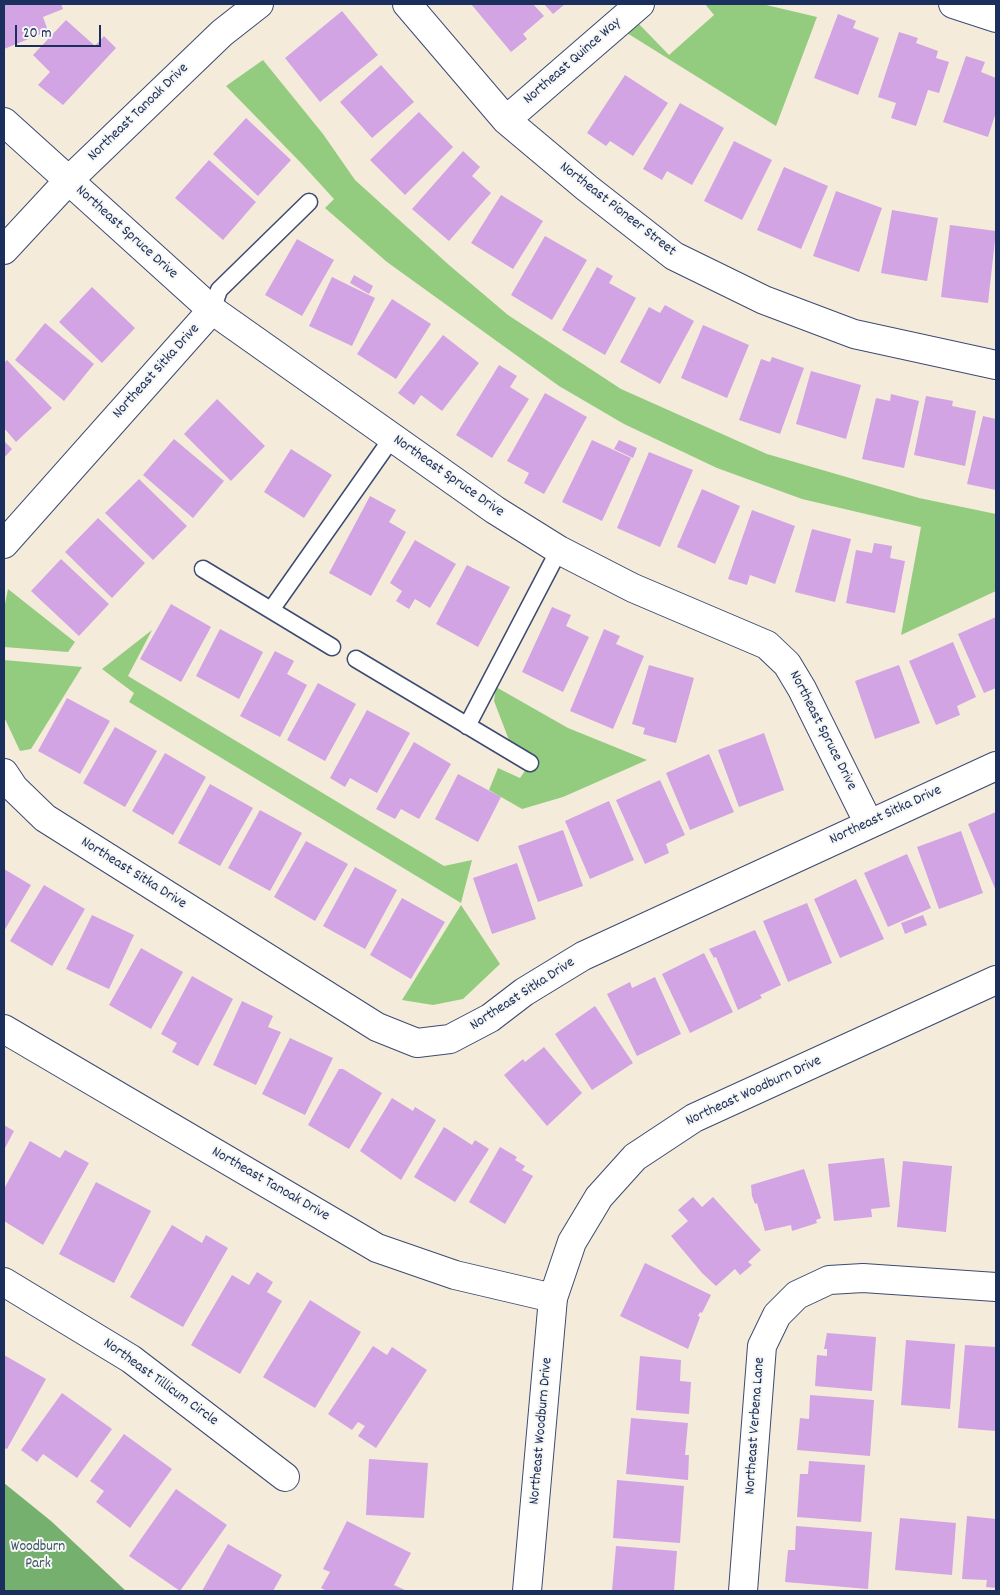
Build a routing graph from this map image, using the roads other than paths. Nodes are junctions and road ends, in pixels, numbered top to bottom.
1 (259, 4) edge
2 (407, 4) edge
3 (640, 4) edge
4 (954, 4) edge
5 (996, 18) edge
6 (506, 120) junction
7 (4, 122) edge
8 (68, 181) junction
9 (309, 202) dead end
10 (4, 250) edge
11 (212, 310) junction
12 (996, 365) edge
13 (392, 438) junction
14 (4, 544) edge
15 (559, 550) junction
16 (203, 568) dead end
17 (271, 610) junction
18 (332, 647) dead end
19 (356, 659) dead end
20 (468, 726) junction
21 (530, 763) dead end
22 (996, 766) edge
23 (4, 773) edge
24 (869, 824) junction
25 (996, 980) edge
26 (4, 1029) edge
27 (4, 1282) edge
28 (996, 1287) edge
29 (554, 1298) junction
30 (285, 1477) dead end
31 (527, 1591) edge
32 (743, 1591) edge

1 - 8 street, Northeast Tanoak Drive
2 - 6 street, Northeast Pioneer Street
3 - 6 street, Northeast Quince Way
4 - 5 street
6 - 12 street, Northeast Pioneer Street
7 - 8 street, Northeast Spruce Drive
8 - 10 street, Northeast Tanoak Drive
8 - 11 street, Northeast Spruce Drive
9 - 11 lane, Northeast Sitka Drive
11 - 13 street, Northeast Spruce Drive
11 - 14 street, Northeast Sitka Drive
13 - 15 street, Northeast Spruce Drive
13 - 17 lane
15 - 20 lane
15 - 24 street, Northeast Spruce Drive
16 - 17 lane
17 - 18 lane
19 - 20 lane
20 - 21 lane
22 - 24 street, Northeast Sitka Drive
23 - 24 street, Northeast Sitka Drive
25 - 29 street, Northeast Woodburn Drive
26 - 29 street, Northeast Tanoak Drive
27 - 30 street, Northeast Tillicum Circle
28 - 32 street, Northeast Verbena Lane
29 - 31 street, Northeast Woodburn Drive

